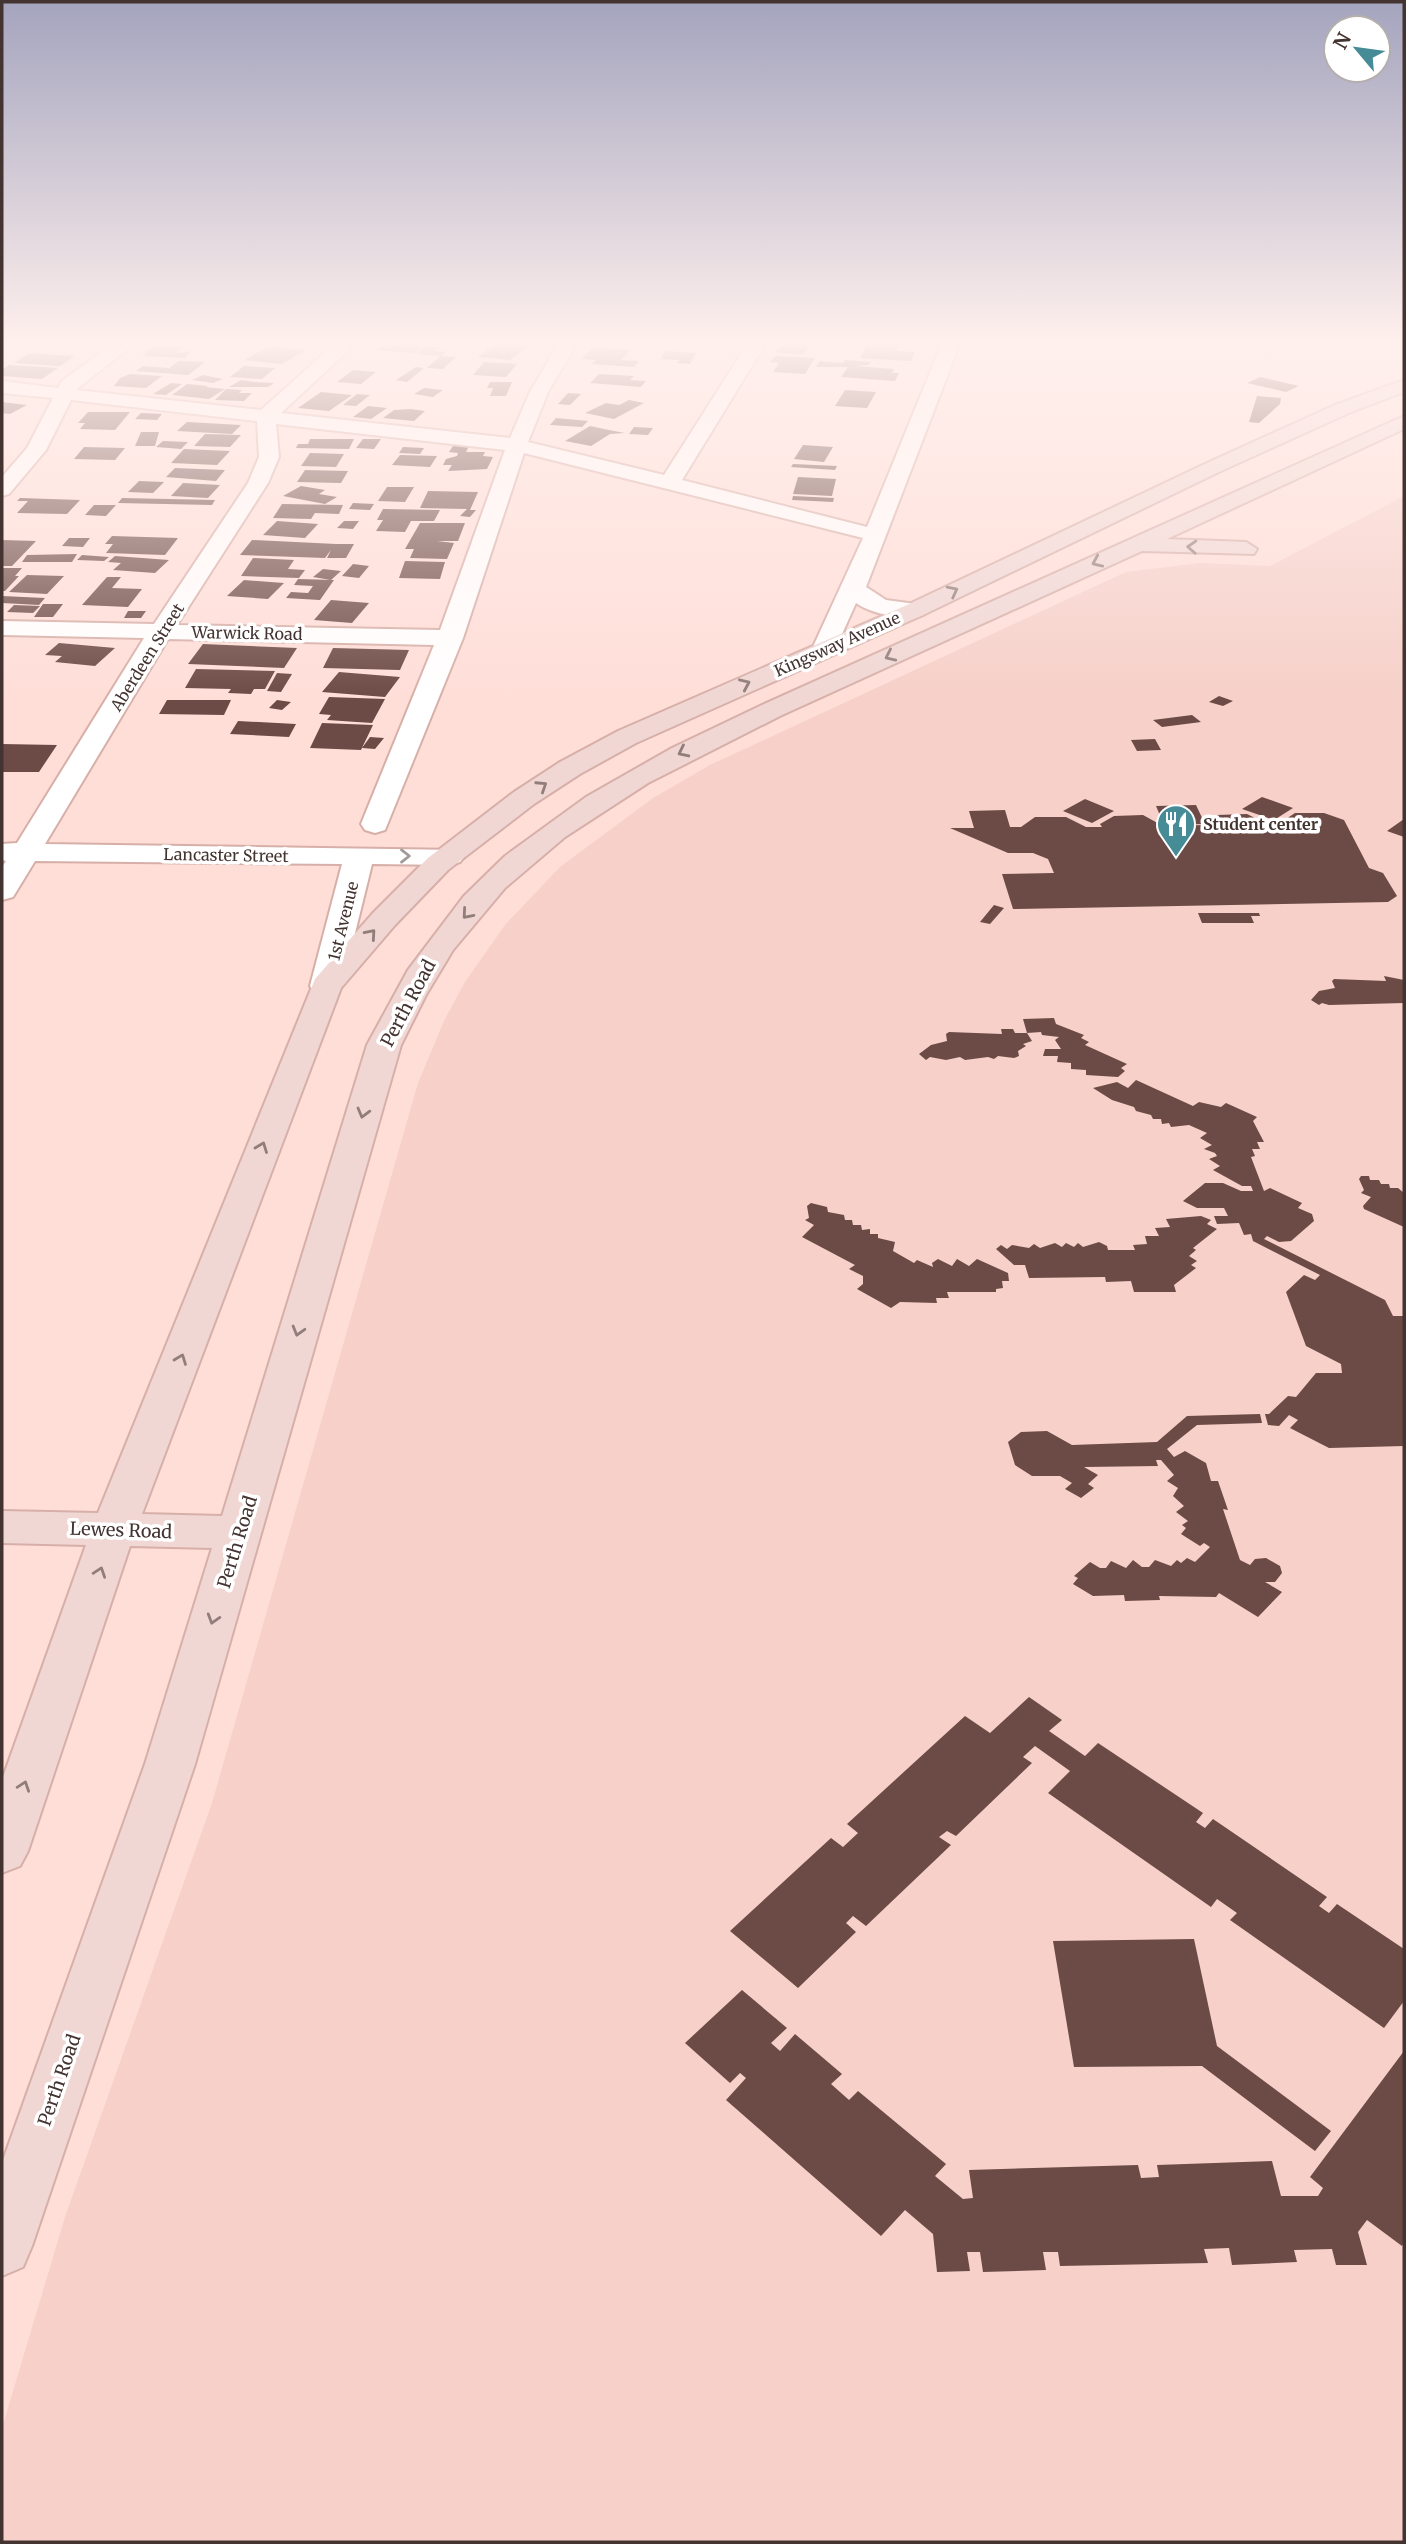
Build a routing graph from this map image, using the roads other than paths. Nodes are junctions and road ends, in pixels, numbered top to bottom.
1 (26, 462) edge
2 (267, 462) edge
3 (512, 462) edge
4 (587, 462) edge
5 (683, 462) edge
6 (903, 462) edge
7 (1226, 462) edge
8 (1321, 462) edge
9 (670, 482) junction
10 (2, 490) edge
11 (1236, 502) junction
12 (883, 510) junction
13 (813, 519) junction
14 (875, 535) junction
15 (1138, 545) junction
16 (854, 588) junction
17 (915, 610) junction
18 (2, 628) edge
19 (161, 631) junction
20 (451, 638) junction
21 (824, 649) junction
22 (375, 824) dead end
23 (14, 853) edge
24 (359, 856) junction
25 (450, 856) junction
26 (514, 864) joint
27 (2, 891) edge
28 (326, 986) junction
29 (2, 1527) edge
30 (114, 1529) junction
31 (241, 1533) junction
32 (2, 1851) edge
33 (2, 2246) edge

1 - 10 street
2 - 19 street, Aberdeen Street
3 - 20 street
4 - 9 street
5 - 9 street
6 - 12 street
17 -> 7 main road, Kingsway Avenue
8 - 11 main road, Kingsway Avenue
9 - 13 street
11 - 15 main road, Kingsway Avenue
11 -> 15 main road
12 - 13 street
12 - 14 street
13 - 14 street
14 - 16 street
15 -> 26 main road, Kingsway Avenue
16 - 17 street
16 - 21 street
17 - 21 main road, Kingsway Avenue
18 - 19 street, Warwick Road
19 - 20 street, Warwick Road
19 - 23 street, Aberdeen Street
20 - 22 street
25 -> 21 main road, Kingsway Avenue
23 - 24 street, Lancaster Street
23 - 27 street, Aberdeen Street
24 -> 25 street, Lancaster Street
24 - 28 street, 1st Avenue
28 -> 25 main road, Kingsway Avenue
26 -> 31 main road, Perth Road
30 -> 28 main road
29 - 30 main road, Lewes Road
30 - 31 main road, Lewes Road
32 -> 30 main road
31 -> 33 main road, Perth Road

